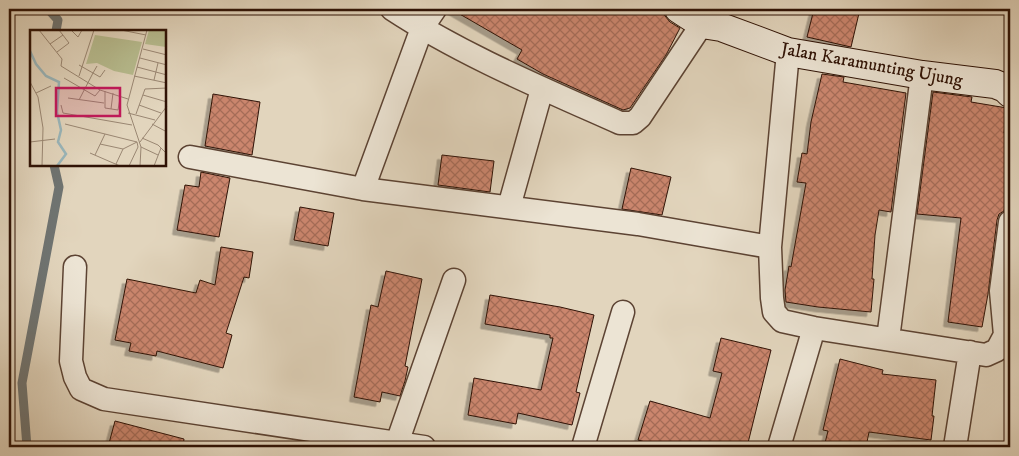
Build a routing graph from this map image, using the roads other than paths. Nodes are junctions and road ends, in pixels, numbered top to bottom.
1 (392, 9) edge
2 (435, 9) edge
3 (679, 9) edge
4 (702, 24) junction
5 (422, 28) junction
6 (788, 52) junction
7 (922, 75) junction
8 (542, 88) junction
9 (1010, 93) edge
10 (190, 157) dead end
11 (363, 189) junction
12 (509, 207) junction
13 (1010, 222) edge
14 (770, 247) junction
15 (75, 267) dead end
16 (454, 280) dead end
17 (1005, 292) edge
18 (623, 312) dead end
19 (814, 328) junction
20 (888, 339) junction
21 (970, 352) junction
22 (397, 443) junction
23 (424, 447) edge
24 (584, 447) edge
25 (779, 447) edge
26 (955, 447) edge

1 - 5 street
2 - 5 street
3 - 4 street, Jalan Karamunting Ujung
4 - 6 street, Jalan Karamunting Ujung
4 - 8 street
5 - 8 street
5 - 11 street
6 - 7 street, Jalan Karamunting Ujung
6 - 14 street
7 - 9 street, Jalan Karamunting Ujung
7 - 20 street
8 - 12 street
10 - 11 street
11 - 12 street
12 - 14 street
13 - 17 street
14 - 19 street
15 - 22 street
16 - 22 street
17 - 21 street
18 - 24 street
19 - 20 street
19 - 25 street
20 - 21 street
21 - 26 street
22 - 23 street

